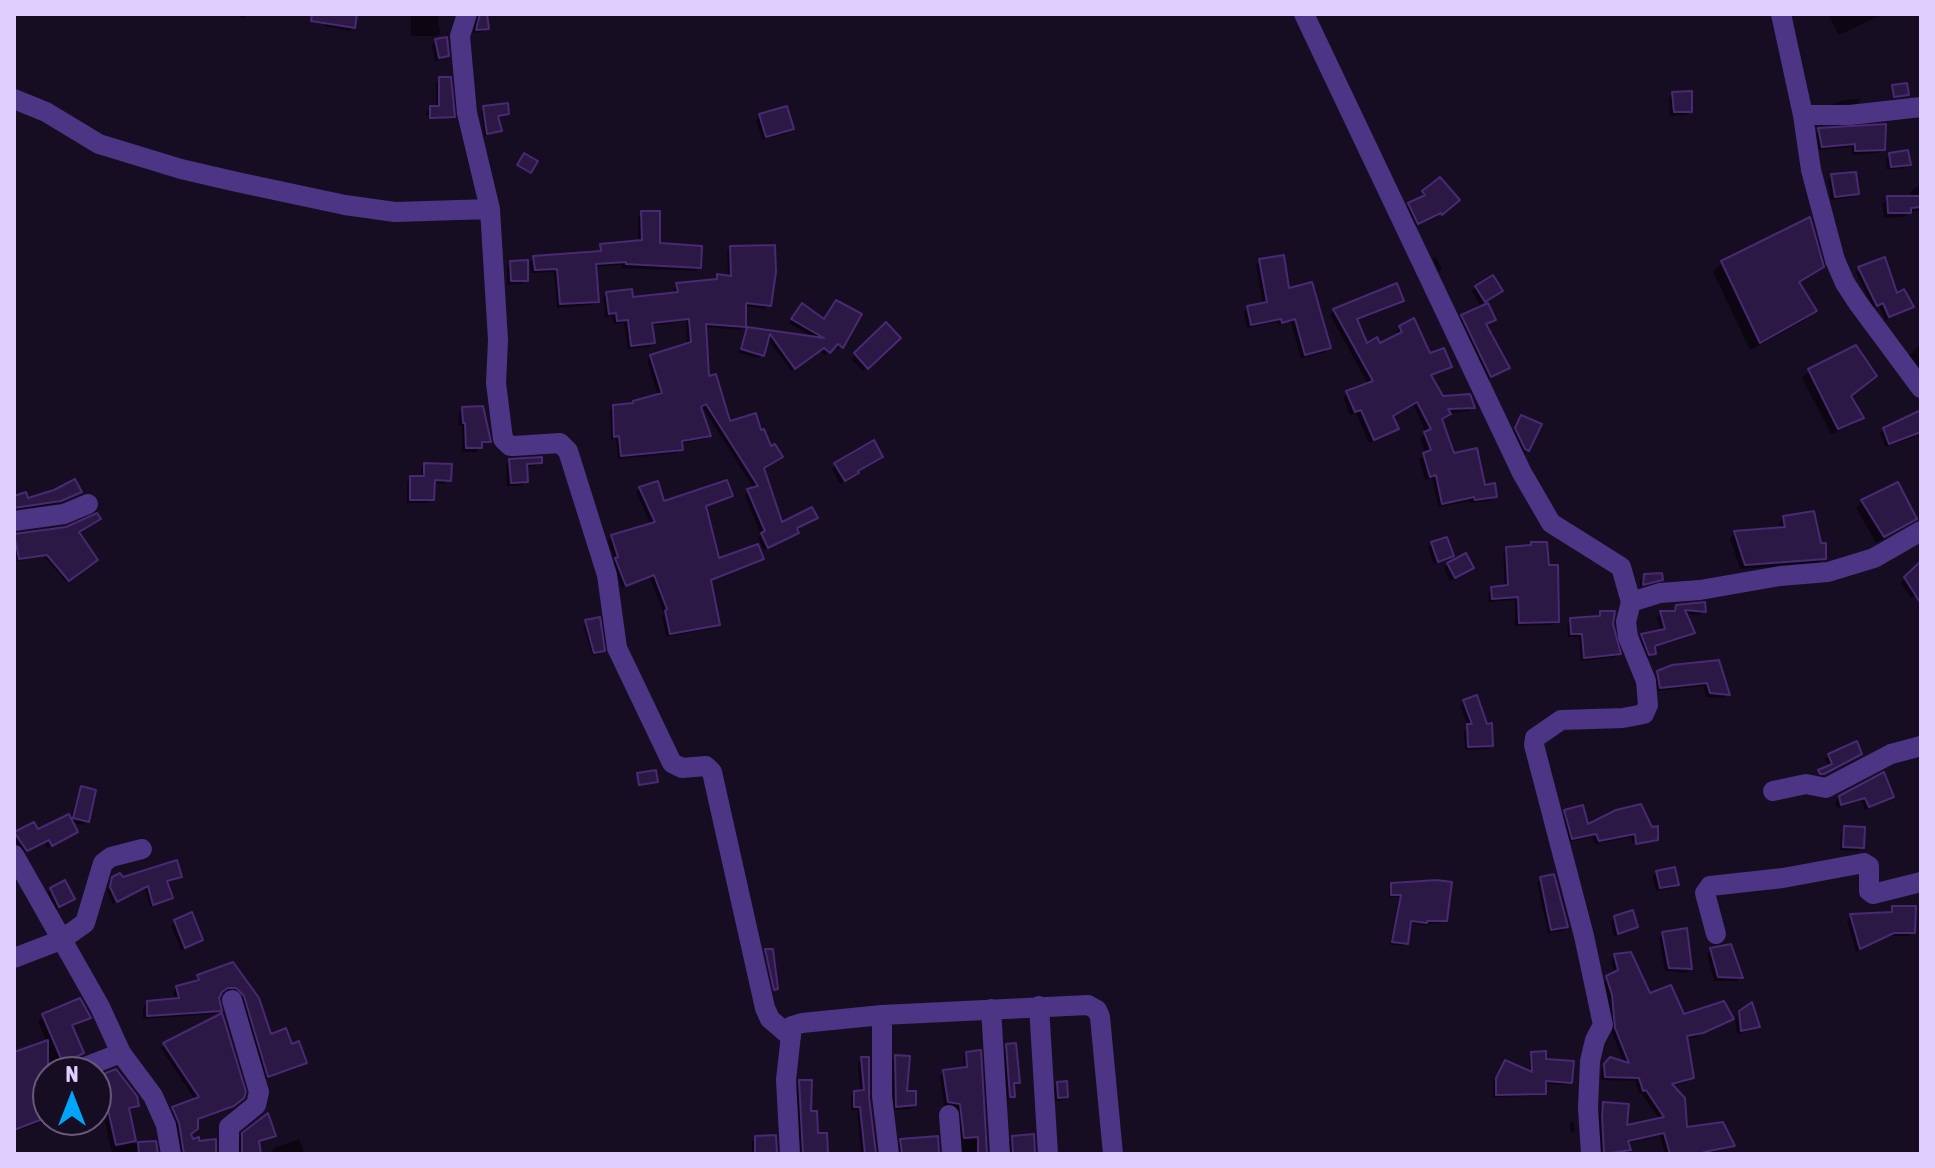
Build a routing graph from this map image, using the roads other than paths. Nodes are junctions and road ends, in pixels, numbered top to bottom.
1 (467, 14) edge
2 (1304, 14) edge
3 (1781, 14) edge
4 (14, 99) edge
5 (1921, 107) edge
6 (1803, 115) junction
7 (490, 209) junction
8 (1921, 388) edge
9 (88, 504) dead end
10 (14, 521) edge
11 (1921, 531) edge
12 (1631, 602) junction
13 (1921, 746) edge
14 (1773, 791) dead end
15 (142, 849) dead end
16 (14, 855) edge
17 (1921, 882) edge
18 (1716, 934) dead end
19 (61, 940) junction
20 (14, 958) edge
21 (232, 1000) dead end
22 (1039, 1006) junction
23 (991, 1009) junction
24 (882, 1015) junction
25 (791, 1037) junction
26 (121, 1053) junction
27 (112, 1056) edge
28 (949, 1115) dead end
29 (171, 1154) edge
30 (229, 1154) edge
31 (790, 1154) edge
32 (889, 1154) edge
33 (952, 1154) edge
34 (1000, 1154) edge
35 (1048, 1154) edge
36 (1113, 1154) edge
37 (1591, 1154) edge

1 - 7 street
2 - 12 street
3 - 6 street
4 - 7 street
5 - 6 street
6 - 8 street
7 - 25 street
9 - 10 street
11 - 12 street
12 - 37 street
13 - 14 street
15 - 19 street
16 - 19 street
17 - 18 street
19 - 20 street
19 - 26 street
21 - 30 street
22 - 23 street
22 - 35 street
22 - 36 street
23 - 24 street
23 - 34 street
24 - 25 street
24 - 32 street
25 - 31 street
26 - 27 street
26 - 29 street
28 - 33 street

